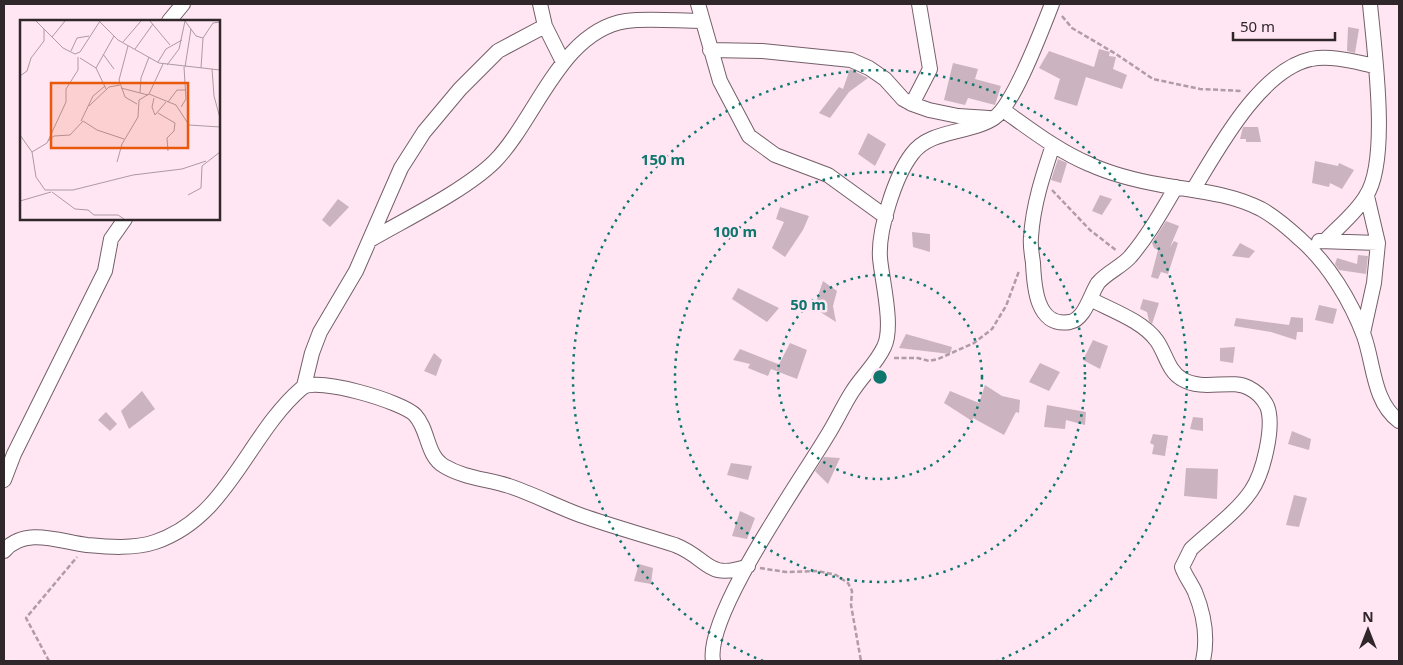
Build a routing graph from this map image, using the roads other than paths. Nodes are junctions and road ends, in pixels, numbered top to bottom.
1 (183, 4) edge
2 (540, 4) edge
3 (698, 4) edge
4 (919, 4) edge
5 (1370, 4) edge
6 (1056, 7) edge
7 (170, 20) edge
8 (702, 21) junction
9 (544, 26) junction
10 (710, 50) junction
11 (563, 62) junction
12 (1375, 66) junction
13 (912, 104) junction
14 (998, 114) junction
15 (1053, 145) junction
16 (1176, 187) junction
17 (1193, 190) junction
18 (1367, 196) junction
19 (886, 217) junction
20 (124, 220) edge
21 (370, 240) junction
22 (1301, 240) junction
23 (1325, 241) junction
24 (1378, 243) junction
25 (1090, 299) junction
26 (1363, 334) junction
27 (304, 386) junction
28 (1399, 421) edge
29 (4, 480) edge
30 (4, 551) edge
31 (748, 566) junction
32 (713, 661) edge
33 (1203, 661) edge

1 - 7 street
2 - 9 street
3 - 8 street
4 - 13 street
5 - 12 street
6 - 14 street
8 - 10 street
8 - 11 street
9 - 11 street
9 - 21 street
10 - 13 street
10 - 19 street
11 - 21 street
12 - 17 street
12 - 18 street
13 - 14 street
14 - 15 street
14 - 19 street
15 - 16 street
15 - 25 street
16 - 17 street
16 - 25 street
17 - 22 street
18 - 23 street
18 - 24 street
19 - 31 street
20 - 29 street
21 - 27 street
22 - 23 street
22 - 26 street
23 - 24 street
24 - 26 street
25 - 33 street
26 - 28 street
27 - 30 street
27 - 31 street
31 - 32 street

